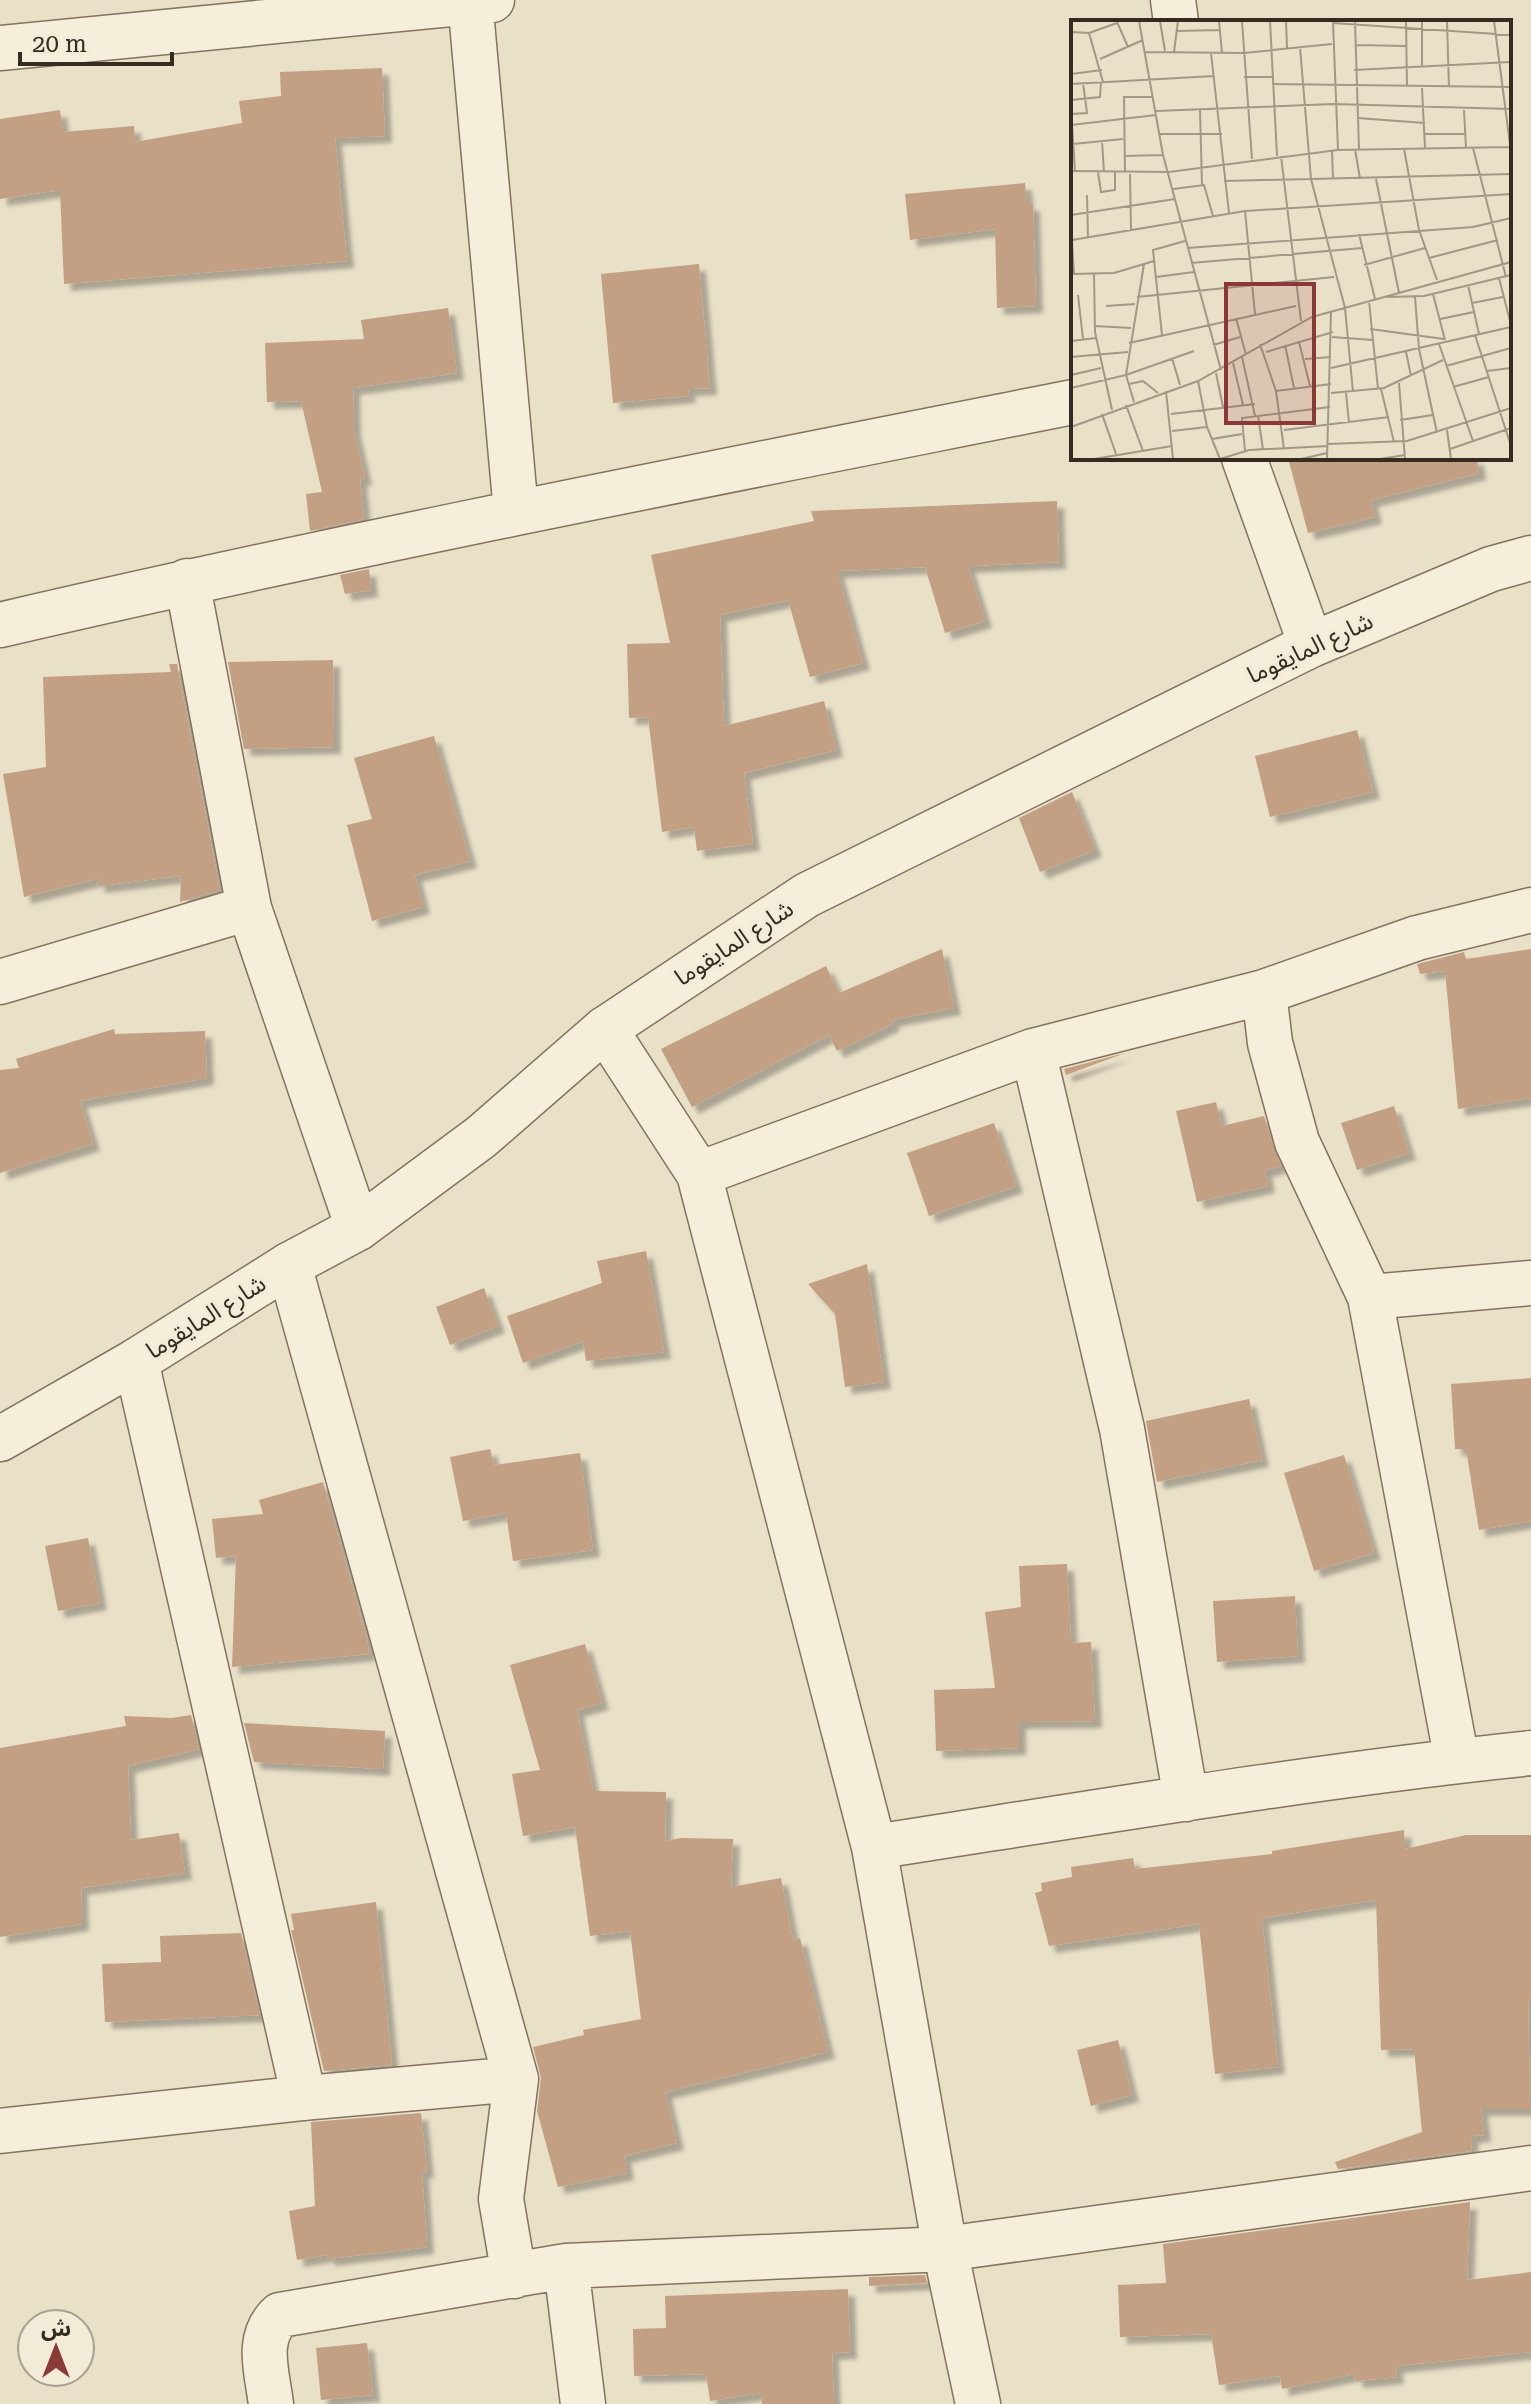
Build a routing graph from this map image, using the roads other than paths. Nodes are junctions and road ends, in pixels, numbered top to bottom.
1 (1173, 0) edge
2 (477, 1) edge
3 (1176, 20) edge
4 (0, 48) edge
5 (1071, 402) edge
6 (1245, 460) edge
7 (516, 512) junction
8 (1531, 558) edge
9 (187, 581) junction
10 (0, 625) edge
11 (1311, 645) junction
12 (249, 908) junction
13 (1531, 910) edge
14 (0, 982) edge
15 (1264, 992) junction
16 (605, 1029) junction
17 (1033, 1051) junction
18 (699, 1174) junction
19 (358, 1228) junction
20 (289, 1265) junction
21 (1531, 1283) edge
22 (1370, 1297) junction
23 (136, 1361) junction
24 (0, 1439) edge
25 (1531, 1753) edge
26 (1457, 1761) junction
27 (1186, 1799) junction
28 (874, 1847) junction
29 (516, 2079) junction
30 (304, 2098) junction
31 (0, 2131) edge
32 (1531, 2168) edge
33 (945, 2249) junction
34 (566, 2266) junction
35 (514, 2276) junction
36 (271, 2404) edge
37 (583, 2404) edge
38 (978, 2404) edge

1 - 3 street
2 - 4 street
2 - 7 street
5 - 7 street
6 - 11 street
7 - 9 street
8 - 11 street, شارع المايقوما
9 - 10 street
9 - 12 street
11 - 16 street, شارع المايقوما
12 - 14 street
12 - 19 street
13 - 15 street
15 - 17 street
15 - 22 street
16 - 18 street
16 - 19 street, شارع المايقوما
17 - 18 street
17 - 27 street
18 - 28 street
19 - 20 street, شارع المايقوما
20 - 23 street, شارع المايقوما
20 - 29 street
21 - 22 street
22 - 26 street
23 - 24 street, شارع المايقوما
23 - 30 street
25 - 26 street
26 - 27 street
27 - 28 street
28 - 33 street
29 - 30 street
29 - 35 street
30 - 31 street
32 - 33 street
33 - 34 street
33 - 38 street
34 - 35 street
34 - 37 street
35 - 36 street

